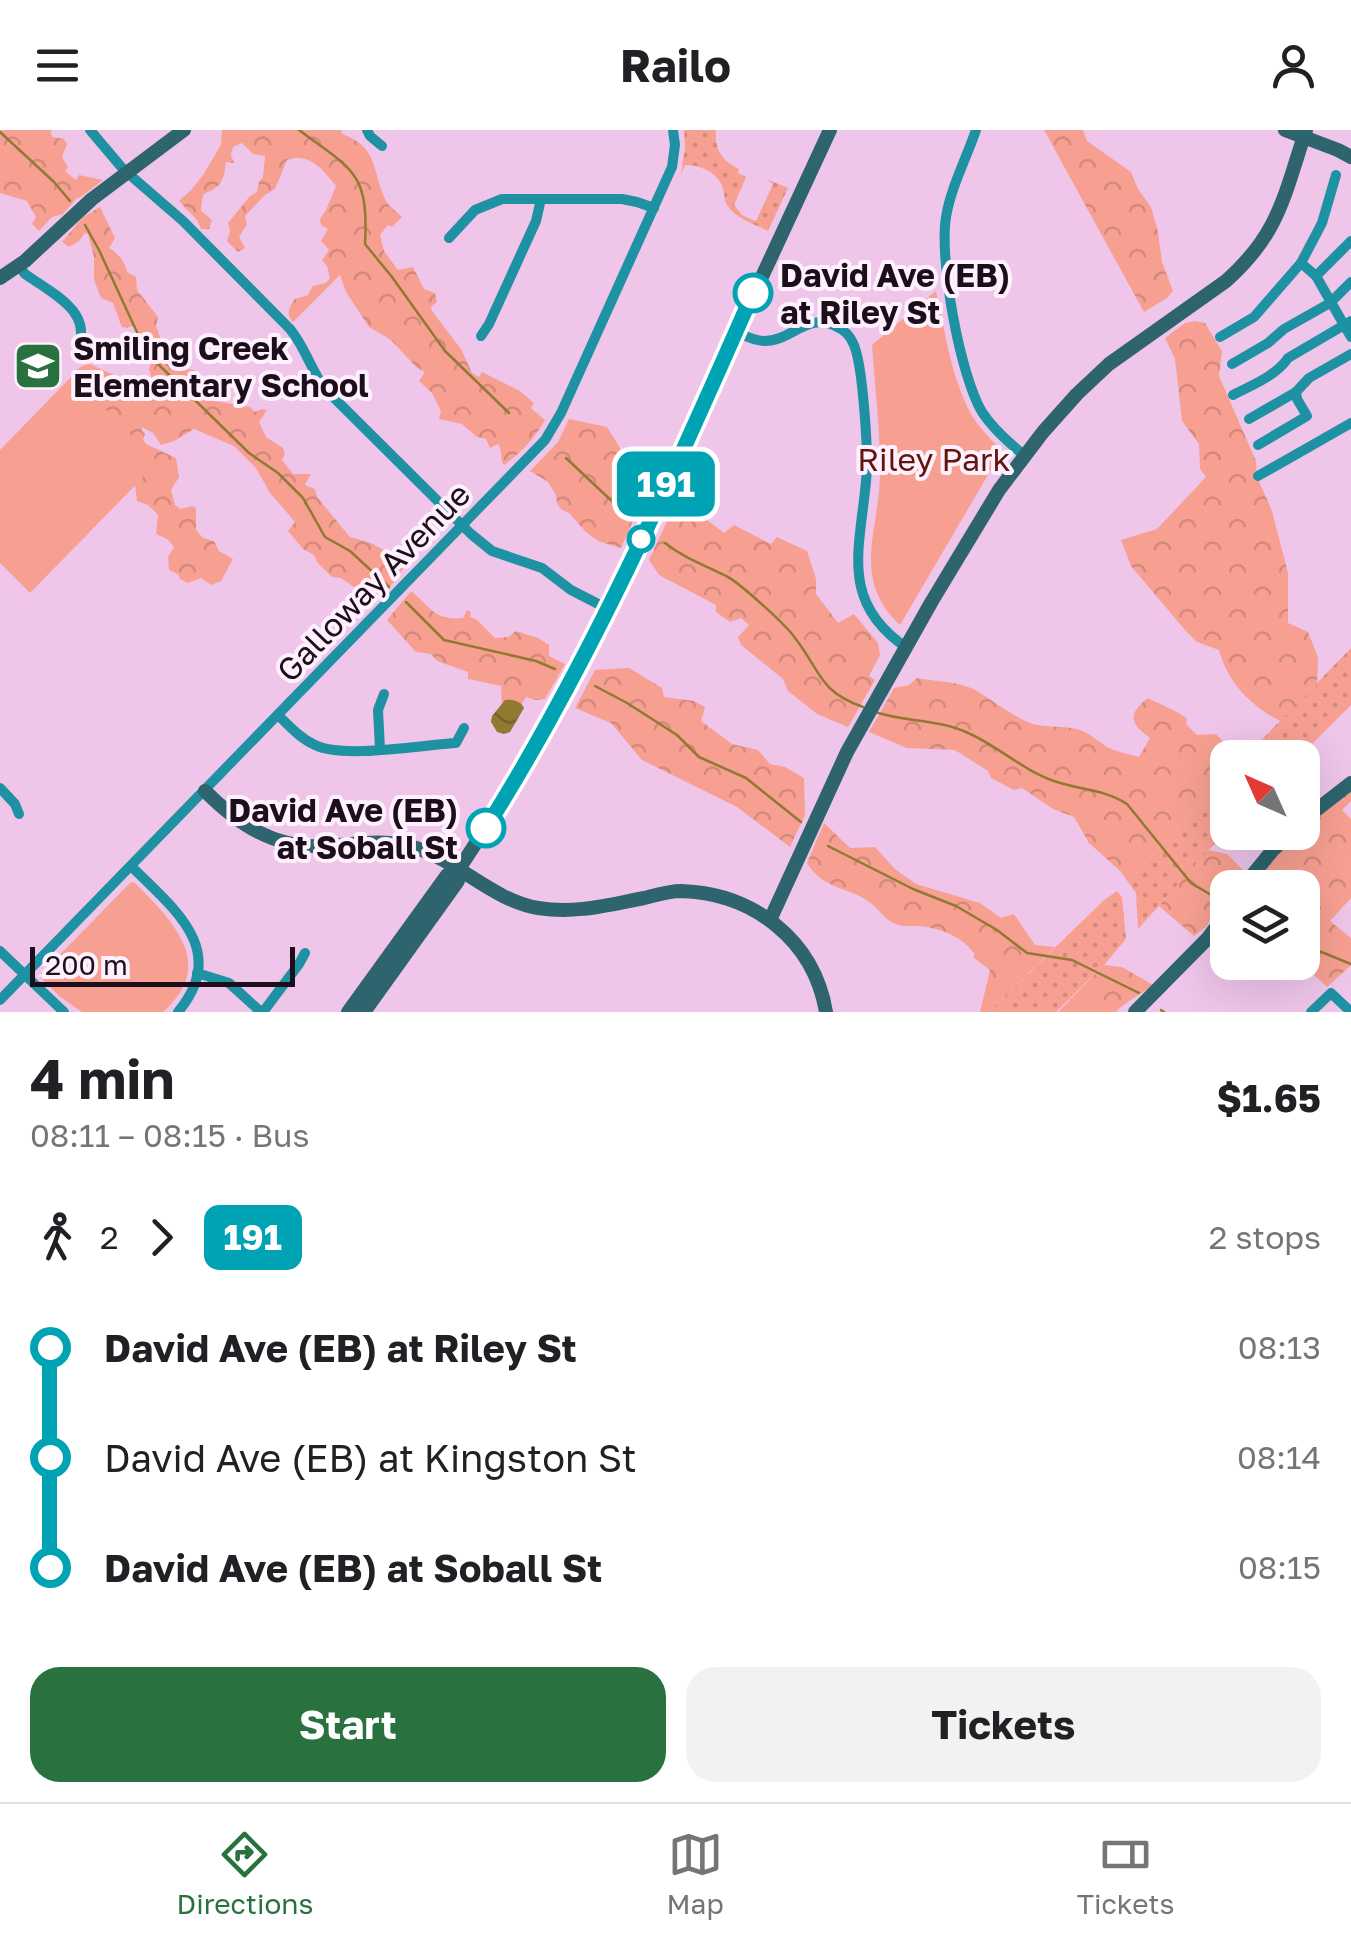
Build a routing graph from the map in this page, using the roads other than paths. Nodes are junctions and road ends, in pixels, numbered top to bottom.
1 (90, 130) edge
2 (184, 130) edge
3 (368, 130) edge
4 (674, 130) edge
5 (830, 130) edge
6 (976, 130) edge
7 (1285, 130) edge
8 (1304, 134) edge
9 (382, 146) dead end
10 (1351, 158) edge
11 (127, 172) junction
12 (1336, 175) dead end
13 (541, 200) junction
14 (654, 208) junction
15 (450, 238) dead end
16 (1351, 241) edge
17 (1301, 263) junction
18 (19, 266) junction
19 (1316, 276) junction
20 (0, 278) edge
21 (1351, 282) edge
22 (1330, 303) junction
23 (1348, 323) edge
24 (736, 332) junction
25 (481, 336) dead end
26 (1220, 336) dead end
27 (1351, 337) edge
28 (77, 349) dead end
29 (1351, 354) edge
30 (1232, 364) dead end
31 (1296, 392) junction
32 (1233, 395) dead end
33 (1248, 419) dead end
34 (1351, 424) edge
35 (1258, 446) dead end
36 (1024, 456) junction
37 (1258, 476) dead end
38 (463, 526) junction
39 (608, 609) junction
40 (907, 648) junction
41 (384, 694) dead end
42 (278, 715) junction
43 (464, 728) dead end
44 (380, 748) junction
45 (1351, 783) edge
46 (0, 788) edge
47 (205, 791) junction
48 (1320, 807) edge
49 (19, 814) dead end
50 (1273, 850) edge
51 (131, 866) junction
52 (459, 869) junction
53 (1257, 870) edge
54 (770, 920) junction
55 (1210, 935) edge
56 (0, 951) edge
57 (306, 952) dead end
58 (197, 973) junction
59 (24, 976) junction
60 (0, 1000) edge
61 (64, 1012) edge
62 (178, 1012) edge
63 (262, 1012) edge
64 (348, 1012) edge
65 (364, 1012) edge
66 (826, 1012) edge
67 (1135, 1012) edge
68 (1312, 1012) edge
69 (1351, 1012) edge

1 - 11 street
2 - 11 street
3 - 9 street
4 - 14 street, Galloway Avenue
5 - 24 street
6 - 36 street
7 - 8 street
8 - 10 street
8 - 36 street
11 - 18 street
11 - 38 street
12 - 17 street
13 - 14 street
13 - 15 street
13 - 25 street
14 - 38 street, Galloway Avenue
16 - 19 street
17 - 19 street
17 - 26 street
18 - 20 street
18 - 28 street
19 - 22 street
21 - 22 street
22 - 23 street
22 - 30 street
23 - 27 street
23 - 32 street
24 - 39 street
24 - 40 street
29 - 31 street
31 - 33 street
31 - 35 street
34 - 37 street
36 - 40 street
38 - 39 street
38 - 42 street, Galloway Avenue
39 - 52 street
40 - 54 street
41 - 44 street
42 - 44 street
42 - 47 street, Galloway Avenue
43 - 44 street
45 - 48 street
46 - 49 street
47 - 51 street, Galloway Avenue
47 - 52 street
50 - 53 street
51 - 58 street
51 - 59 street, Galloway Avenue
52 - 54 street
52 - 64 street
52 - 65 street
54 - 66 street
55 - 67 street
56 - 59 street
57 - 63 street
58 - 62 street
58 - 63 street
59 - 60 street, Galloway Avenue
59 - 61 street
68 - 69 street

